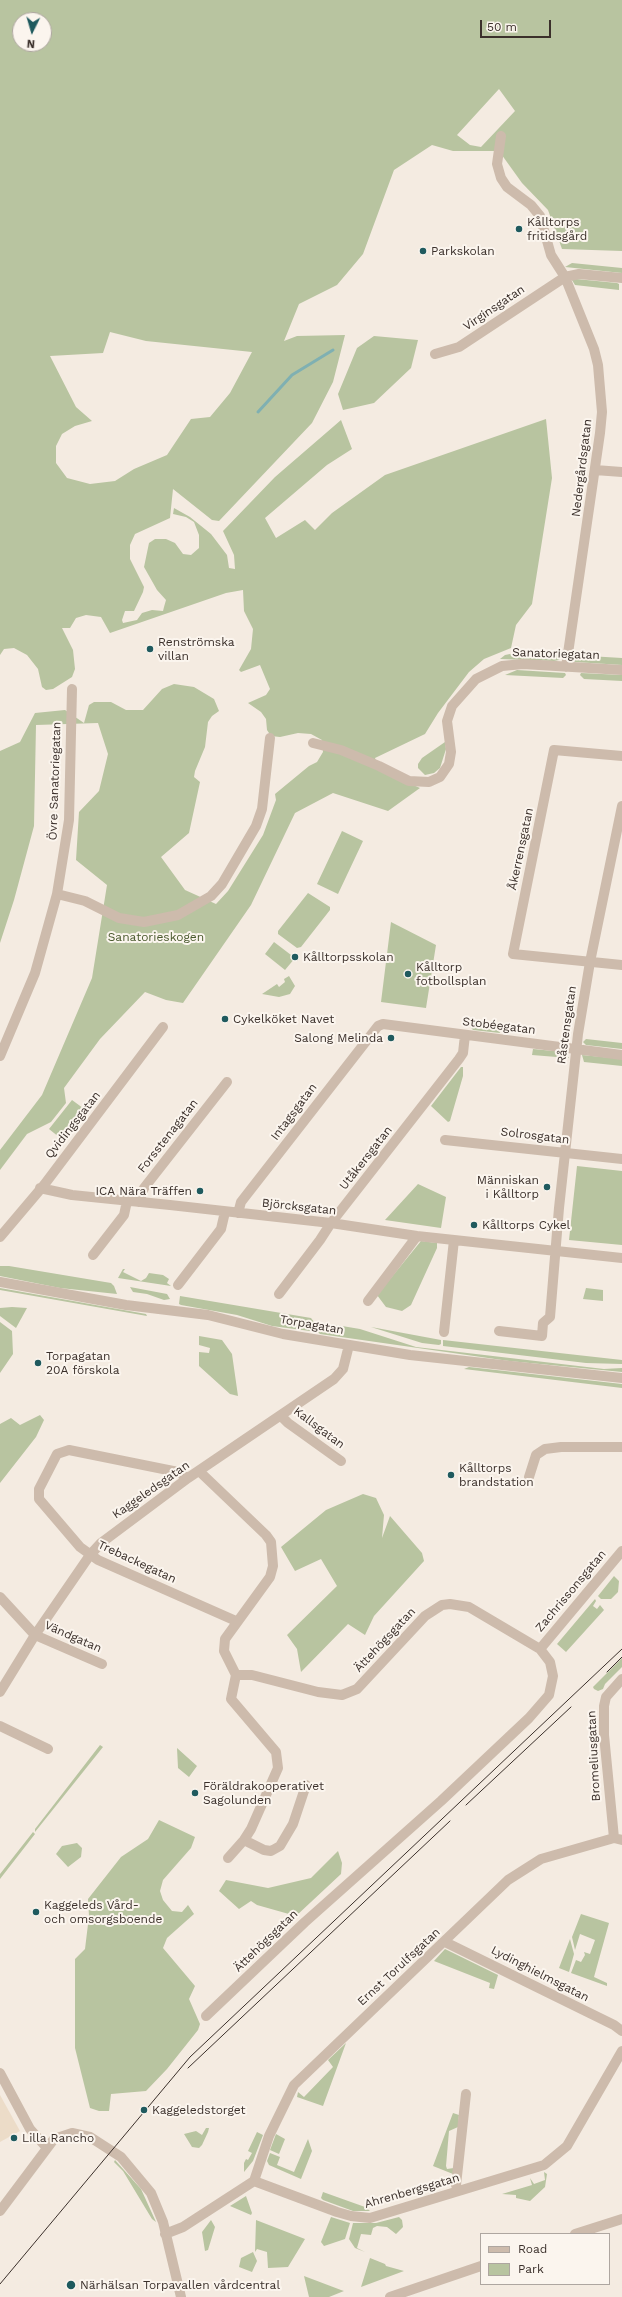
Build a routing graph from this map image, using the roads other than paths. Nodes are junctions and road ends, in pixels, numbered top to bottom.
1 (501, 136) dead end
2 (565, 277) junction
3 (622, 278) edge
4 (435, 354) dead end
5 (595, 470) junction
6 (622, 472) edge
7 (566, 666) junction
8 (622, 670) edge
9 (72, 689) dead end
10 (270, 738) dead end
11 (313, 743) dead end
12 (622, 756) edge
13 (622, 806) edge
14 (617, 856) edge
15 (57, 894) junction
16 (590, 962) junction
17 (622, 966) edge
18 (163, 1027) dead end
19 (376, 1029) joint
20 (465, 1035) junction
21 (576, 1050) junction
22 (622, 1055) edge
23 (0, 1056) edge
24 (221, 1084) dead end
25 (445, 1140) dead end
26 (565, 1152) junction
27 (622, 1159) edge
28 (40, 1188) junction
29 (127, 1201) junction
30 (139, 1202) junction
31 (225, 1212) junction
32 (238, 1213) junction
33 (331, 1223) junction
34 (417, 1236) junction
35 (0, 1237) edge
36 (454, 1240) junction
37 (555, 1250) junction
38 (93, 1255) dead end
39 (622, 1258) edge
40 (0, 1282) edge
41 (178, 1285) dead end
42 (279, 1294) dead end
43 (368, 1301) dead end
44 (500, 1331) dead end
45 (444, 1332) dead end
46 (349, 1345) junction
47 (622, 1378) edge
48 (281, 1416) junction
49 (622, 1447) edge
50 (341, 1460) dead end
51 (199, 1471) junction
52 (529, 1477) dead end
53 (188, 1478) junction
54 (622, 1551) edge
55 (90, 1554) junction
56 (0, 1598) edge
57 (236, 1621) junction
58 (35, 1635) junction
59 (540, 1649) junction
60 (102, 1664) dead end
61 (236, 1675) junction
62 (622, 1679) edge
63 (0, 1692) edge
64 (0, 1726) edge
65 (48, 1749) dead end
66 (306, 1785) dead end
67 (618, 1839) edge
68 (244, 1840) junction
69 (228, 1858) dead end
70 (445, 1942) junction
71 (206, 2016) dead end
72 (622, 2031) edge
73 (622, 2052) edge
74 (0, 2073) edge
75 (466, 2094) dead end
76 (47, 2148) junction
77 (254, 2181) junction
78 (458, 2191) junction
79 (0, 2211) edge
80 (622, 2219) edge
81 (578, 2233) edge
82 (166, 2234) junction
83 (480, 2266) edge
84 (181, 2297) edge
85 (390, 2297) edge

1 - 2 street
2 - 3 street, Virginsgatan
2 - 4 street, Virginsgatan
2 - 5 street, Nedergårdsgatan
5 - 6 street
5 - 7 street, Nedergårdsgatan
7 - 8 street, Sanatoriegatan
7 - 11 street, Sanatoriegatan
9 - 15 street, Övre Sanatoriegatan
10 - 15 street
12 - 16 street, Åkerrensgatan
13 - 14 street, Råstensgatan
14 - 16 street, Råstensgatan
15 - 23 street, Övre Sanatoriegatan
16 - 17 street
16 - 21 street, Råstensgatan
18 - 28 street, Qvidingsgatan
19 - 20 street, Stobéegatan
19 - 32 street, Intagsgatan
20 - 21 street, Stobéegatan
20 - 33 street, Utåkersgatan
21 - 22 street, Stobéegatan
21 - 26 street, Råstensgatan
24 - 30 street, Forsstenagatan
25 - 26 street, Solrosgatan
26 - 27 street, Solrosgatan
26 - 37 street, Råstensgatan
28 - 29 street, Björcksgatan
28 - 35 street, Qvidingsgatan
29 - 30 street, Björcksgatan
29 - 38 street
30 - 31 street, Björcksgatan
31 - 32 street, Björcksgatan
31 - 41 street
32 - 33 street, Björcksgatan
33 - 34 street, Björcksgatan
33 - 42 street, Utåkersgatan
34 - 36 street, Björcksgatan
34 - 43 street
36 - 37 street, Björcksgatan
36 - 45 street
37 - 39 street, Björcksgatan
37 - 44 street
40 - 46 street, Torpagatan
46 - 47 street, Torpagatan
46 - 48 street, Kaggeledsgatan
48 - 50 street, Kallsgatan
48 - 51 street, Kaggeledsgatan
49 - 52 street
51 - 53 street, Kaggeledsgatan
51 - 57 street
53 - 55 street, Kaggeledsgatan
53 - 55 street, Trebackegatan
54 - 59 street, Zachrissonsgatan
55 - 57 street, Trebackegatan
55 - 58 street, Kaggeledsgatan
56 - 58 street, Vändgatan
57 - 61 street
58 - 60 street, Vändgatan
58 - 63 street, Kaggeledsgatan
59 - 61 street, Ättehögsgatan
59 - 71 street, Ättehögsgatan
61 - 68 street
62 - 67 street, Bromeliusgatan
64 - 65 street
66 - 68 street
67 - 70 street, Ernst Torulfsgatan
68 - 69 street
70 - 72 street, Lydinghielmsgatan
70 - 77 street, Ernst Torulfsgatan
73 - 78 street, Ahrenbergsgatan
74 - 76 street
75 - 78 street
76 - 79 street
76 - 82 street
77 - 78 street, Ahrenbergsgatan
77 - 82 street
80 - 81 street
82 - 84 street
83 - 85 street

